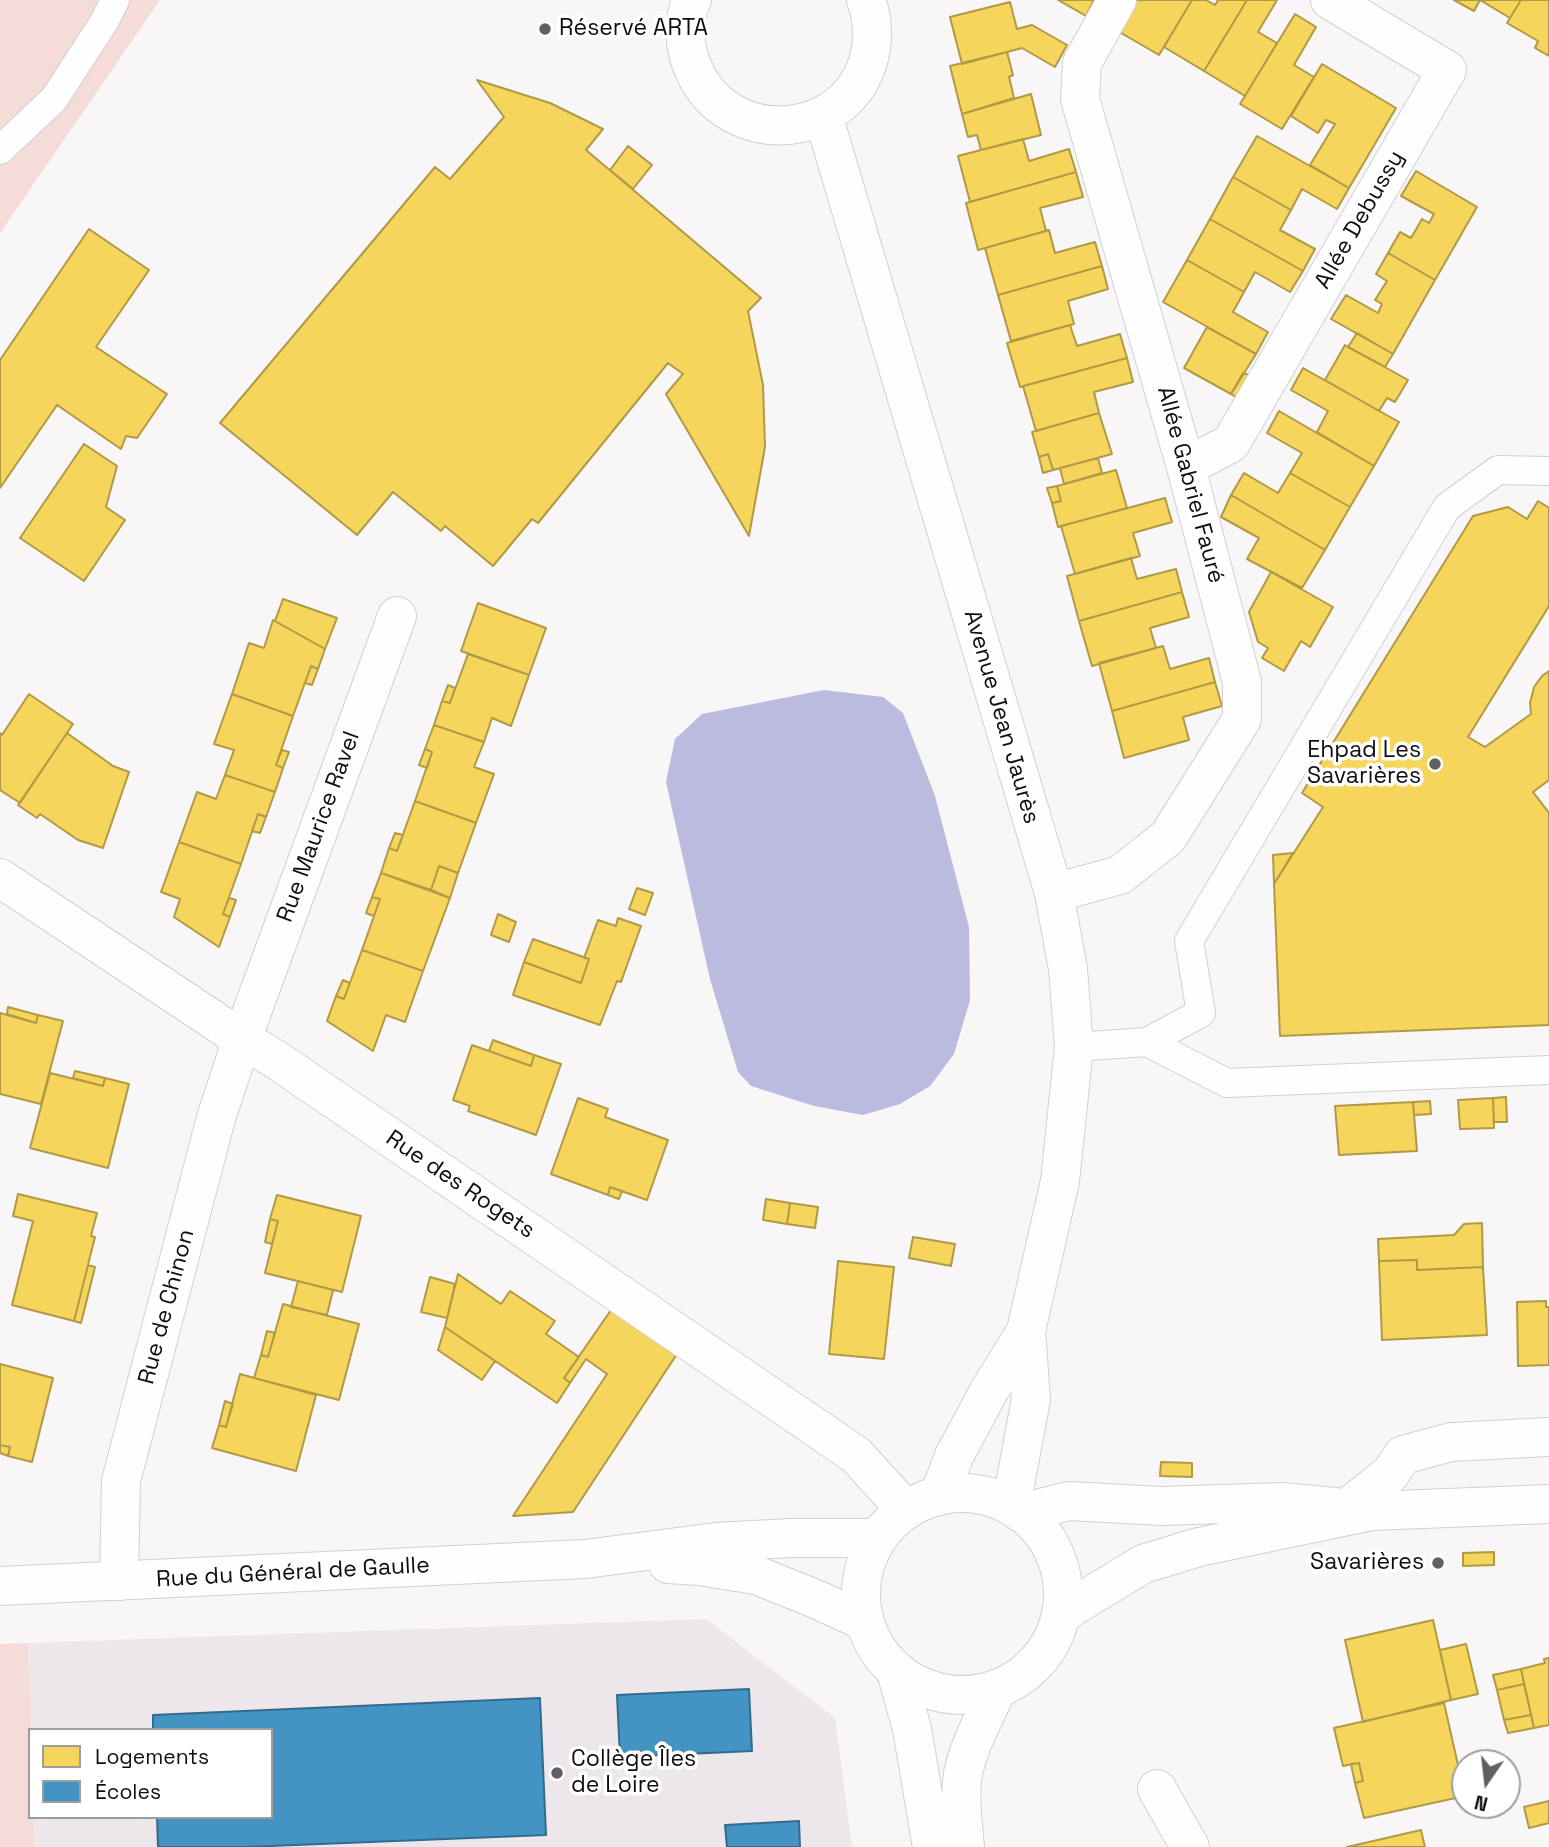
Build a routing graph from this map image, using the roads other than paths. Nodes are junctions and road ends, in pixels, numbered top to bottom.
1 (115, 0) edge
2 (692, 0) edge
3 (866, 0) edge
4 (1117, 0) edge
5 (1330, 0) edge
6 (823, 115) junction
7 (0, 150) edge
8 (1186, 467) junction
9 (1549, 471) edge
10 (397, 616) dead end
11 (0, 878) edge
12 (1054, 893) junction
13 (242, 1039) junction
14 (1147, 1042) junction
15 (1074, 1047) junction
16 (1549, 1070) edge
17 (1026, 1331) junction
18 (1549, 1437) edge
19 (922, 1503) junction
20 (1549, 1504) edge
21 (1016, 1509) junction
22 (1359, 1509) junction
23 (877, 1538) junction
24 (585, 1559) junction
25 (119, 1581) junction
26 (0, 1586) edge
27 (1061, 1614) junction
28 (864, 1622) junction
29 (896, 1671) junction
30 (997, 1689) junction
31 (1157, 1789) dead end
32 (932, 1847) edge
33 (965, 1847) edge
34 (1190, 1847) edge

1 - 7 lane
2 - 6 street
3 - 6 street
4 - 8 street, Allée Gabriel Fauré
5 - 8 street, Allée Debussy
6 - 12 street, Avenue Jean Jaurès
8 - 12 street, Allée Gabriel Fauré
9 - 14 lane
10 - 13 street, Rue Maurice Ravel
11 - 13 street, Rue des Rogets
12 - 15 street, Avenue Jean Jaurès
13 - 19 street, Rue des Rogets
13 - 25 street, Rue de Chinon
14 - 15 lane
14 - 16 lane
15 - 17 street, Avenue Jean Jaurès
17 - 19 street, Avenue Jean Jaurès
17 - 21 street, Avenue Jean Jaurès
18 - 22 street
19 - 21 street
19 - 23 street
20 - 22 street
21 - 22 street
21 - 27 street
22 - 27 street
23 - 24 street, Rue du Général de Gaulle
23 - 28 street
24 - 25 street, Rue du Général de Gaulle
24 - 28 street, Rue du Général de Gaulle
25 - 26 street, Rue du Général de Gaulle
27 - 30 street
28 - 29 street
29 - 30 street
29 - 32 street
30 - 33 street
31 - 34 street

